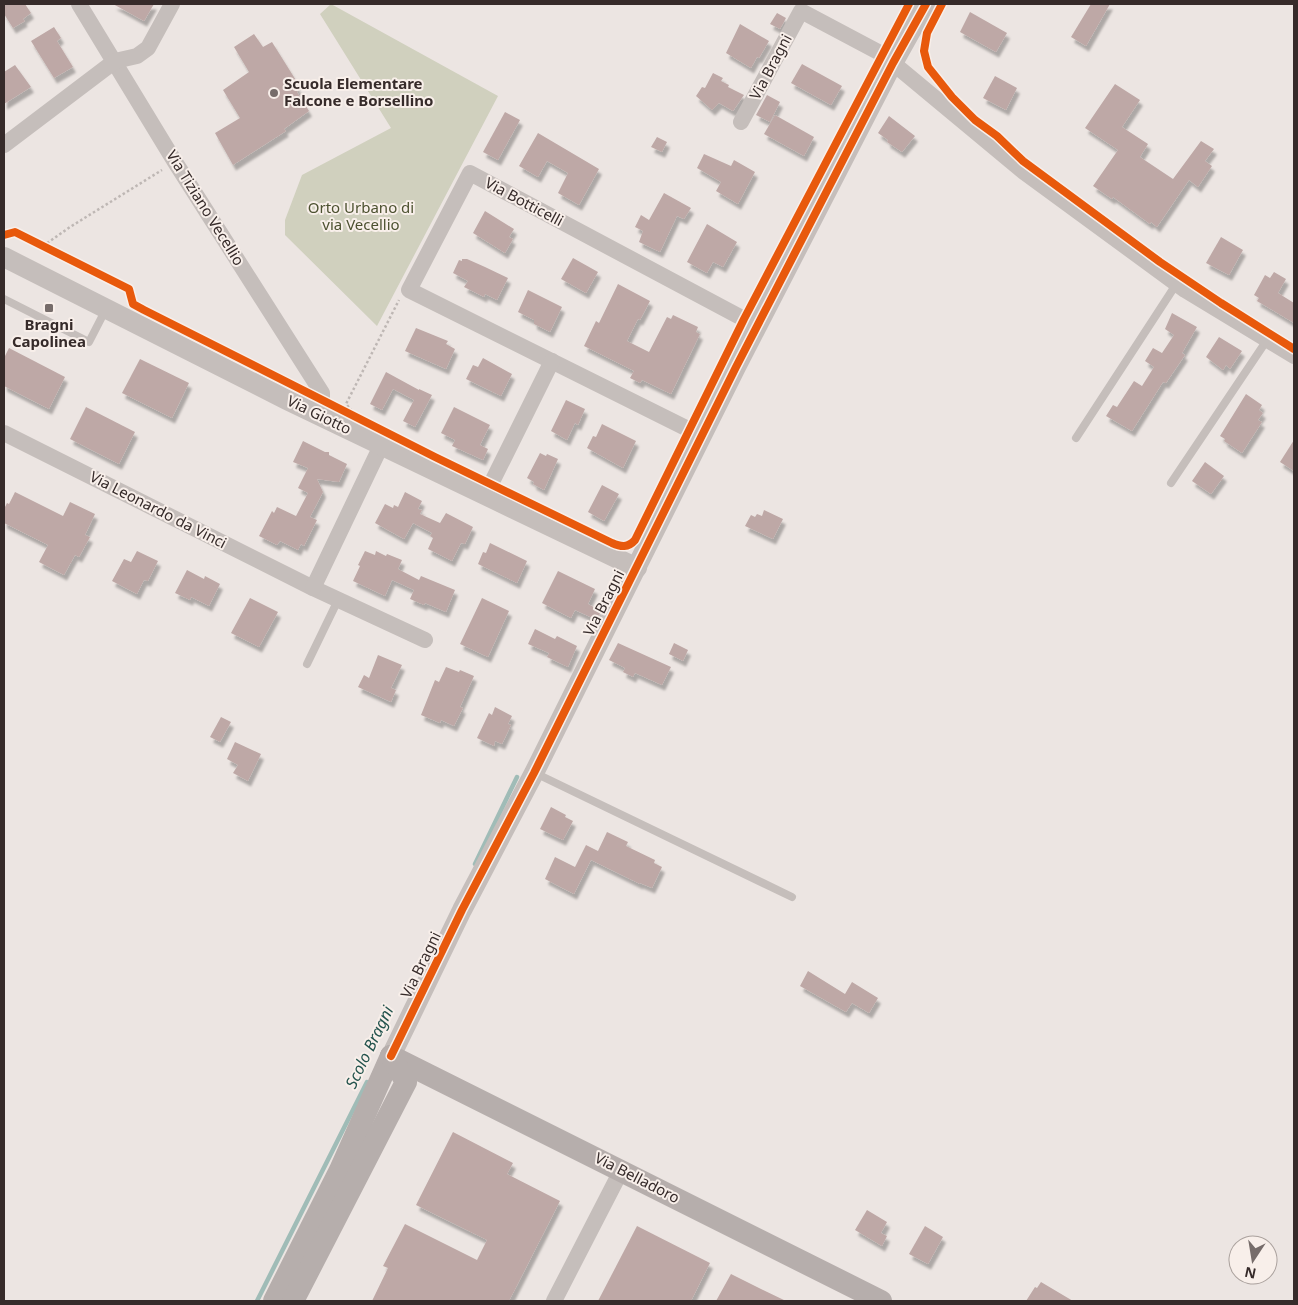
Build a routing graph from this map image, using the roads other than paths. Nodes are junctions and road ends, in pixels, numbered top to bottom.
1 (79, 4) edge
2 (172, 4) edge
3 (926, 4) edge
4 (795, 7) edge
5 (115, 61) junction
6 (893, 63) junction
7 (741, 122) dead end
8 (4, 145) edge
9 (4, 257) edge
10 (1177, 283) junction
11 (4, 299) edge
12 (106, 308) junction
13 (757, 326) junction
14 (1268, 340) junction
15 (1294, 356) edge
16 (552, 361) junction
17 (318, 406) junction
18 (4, 432) edge
19 (702, 436) junction
20 (1076, 438) dead end
21 (383, 446) junction
22 (1171, 483) dead end
23 (485, 496) junction
24 (637, 568) junction
25 (313, 588) junction
26 (338, 600) junction
27 (425, 640) dead end
28 (307, 664) dead end
29 (534, 773) junction
30 (792, 897) dead end
31 (392, 1056) junction
32 (410, 1074) junction
33 (621, 1171) junction
34 (852, 1295) edge
35 (274, 1301) edge
36 (293, 1301) edge
37 (554, 1301) edge
38 (881, 1301) edge

1 - 5 street, Via Tiziano Vecellio
2 - 5 street
3 - 6 street, Via Bragni
4 - 6 street, Via Bragni
4 - 7 street, Via Bragni
5 - 8 street
5 - 17 street, Via Tiziano Vecellio
6 - 10 street
6 - 13 street, Via Bragni
9 - 12 street, Via Giotto
10 - 14 street
10 - 20 lane
11 - 12 lane
12 - 17 street, Via Giotto
13 - 16 street, Via Botticelli
13 - 19 street, Via Bragni
14 - 15 street
14 - 22 lane
16 - 19 street
16 - 23 street
17 - 21 street, Via Giotto
18 - 25 street, Via Leonardo da Vinci
19 - 24 street, Via Bragni
21 - 23 street, Via Giotto
21 - 25 street
23 - 24 street, Via Giotto
24 - 29 street, Via Bragni
25 - 26 street, Via Leonardo da Vinci
26 - 27 street, Via Leonardo da Vinci
26 - 28 lane
29 - 30 lane
29 - 31 street, Via Bragni
31 - 32 main road
31 - 35 main road, Via Bragni
32 - 33 main road, Via Belladoro
32 - 36 main road
33 - 34 main road, Via Belladoro
33 - 37 street
34 - 38 main road, Via Belladoro

